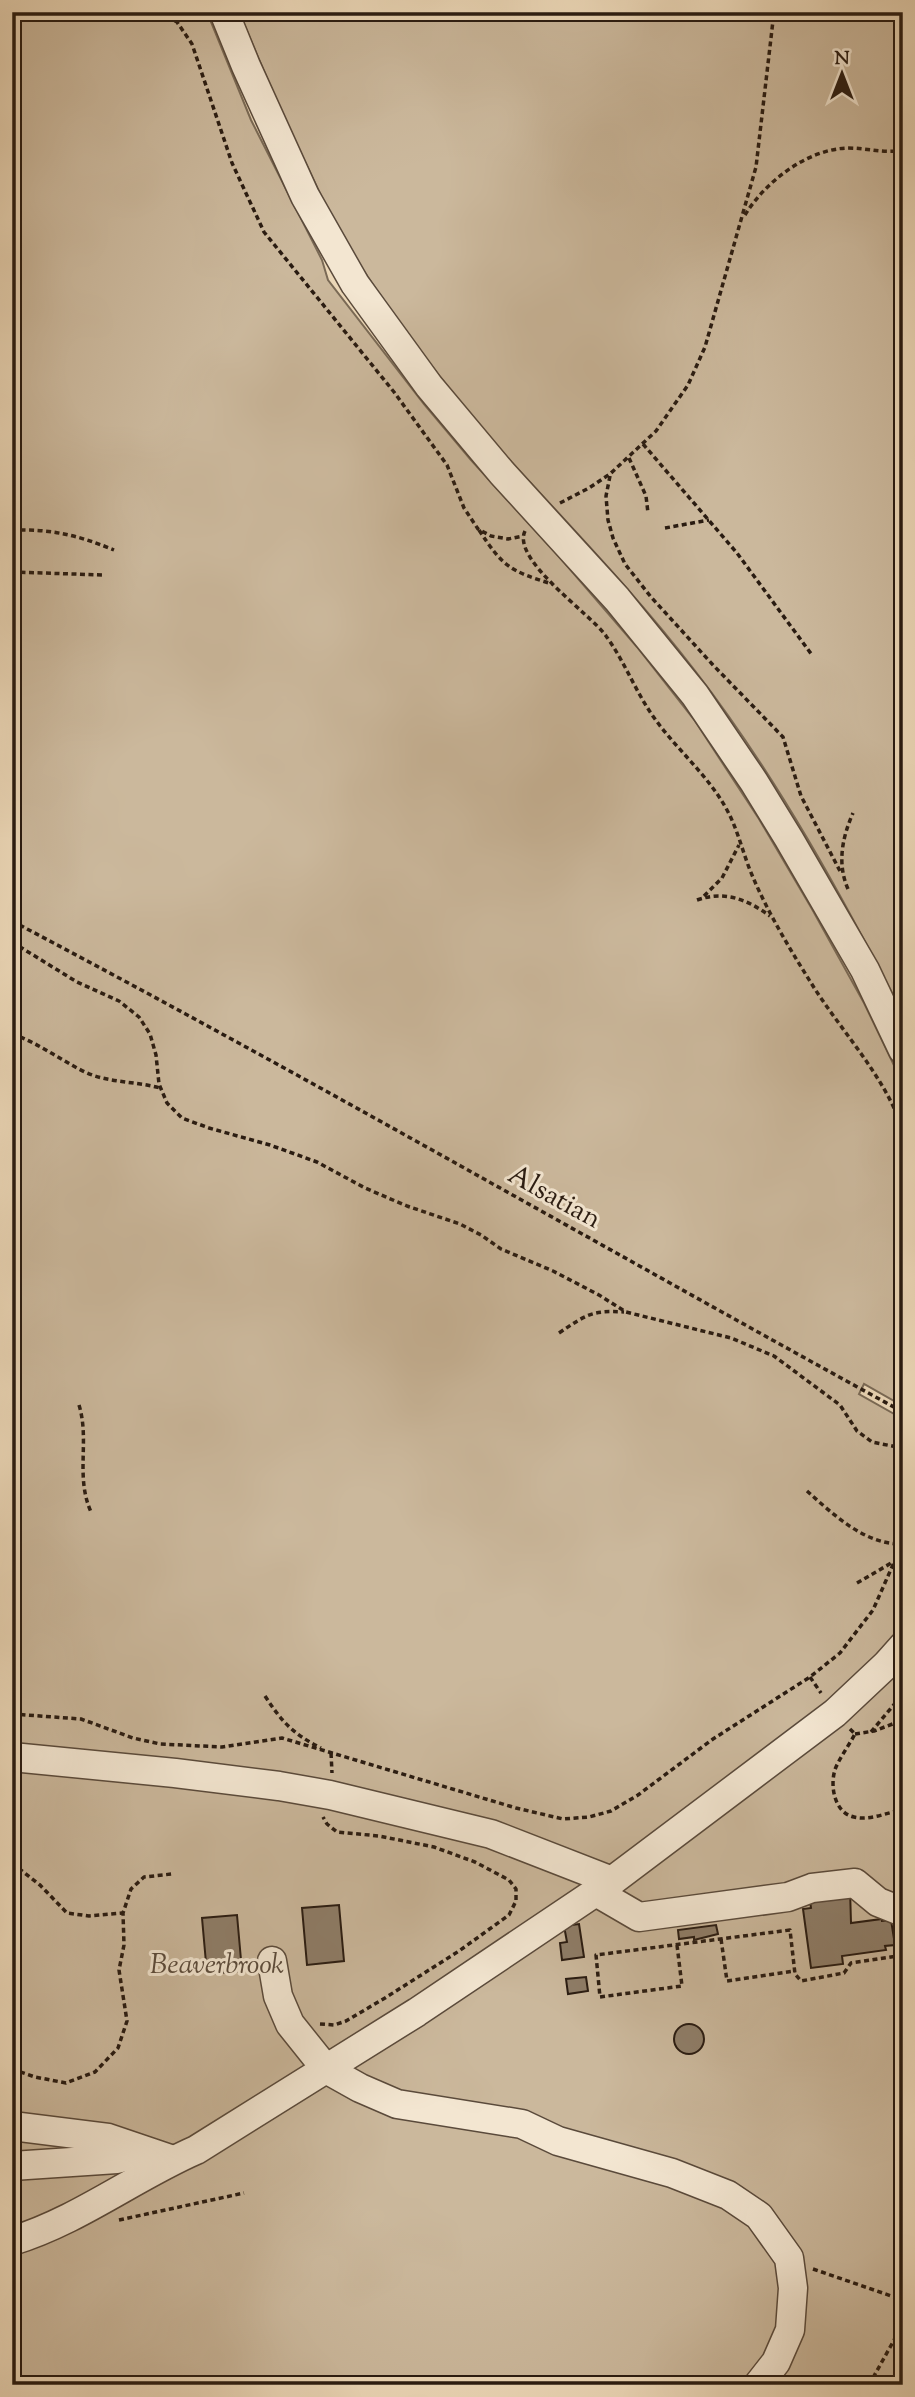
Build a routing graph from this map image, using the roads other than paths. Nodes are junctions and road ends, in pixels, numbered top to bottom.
1 (224, 12) edge
2 (903, 1050) edge
3 (903, 1646) edge
4 (12, 1757) edge
5 (604, 1887) junction
6 (903, 1912) edge
7 (272, 1961) dead end
8 (326, 2069) junction
9 (12, 2126) edge
10 (160, 2155) junction
11 (12, 2166) edge
12 (12, 2241) edge
13 (758, 2385) edge

1 - 2 lane
3 - 5 lane
4 - 5 lane
5 - 6 lane
5 - 8 lane
7 - 8 lane
8 - 10 lane
8 - 13 lane
9 - 10 lane
10 - 11 lane
10 - 12 lane

